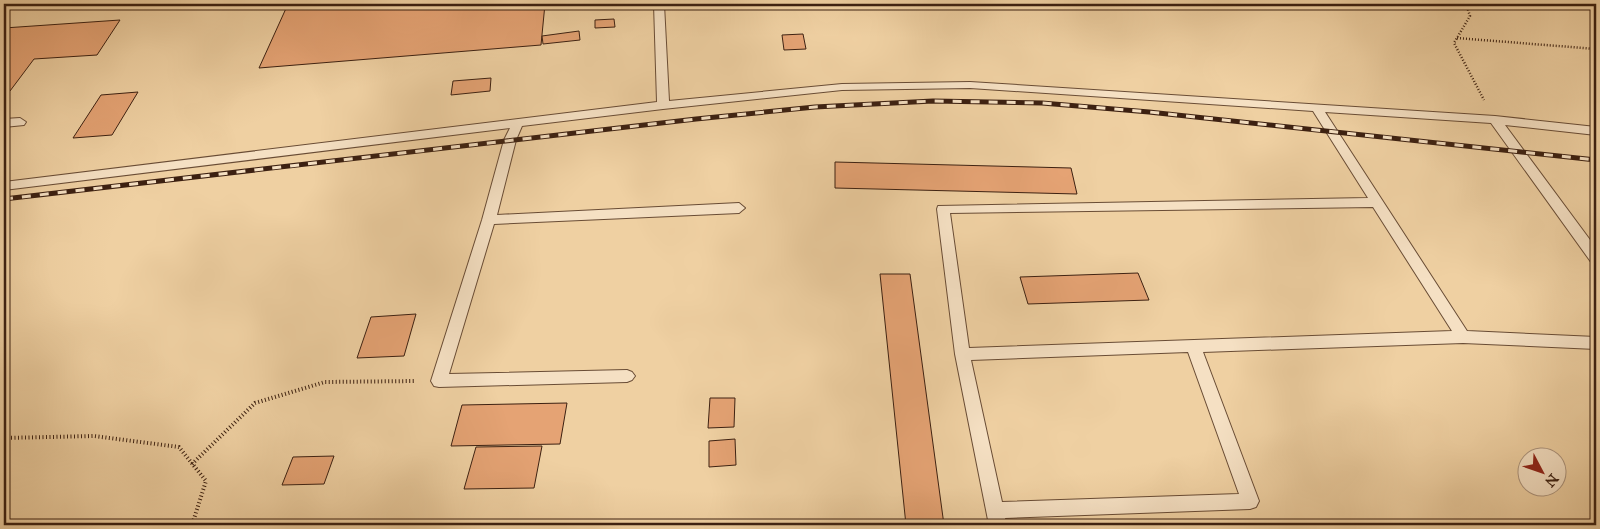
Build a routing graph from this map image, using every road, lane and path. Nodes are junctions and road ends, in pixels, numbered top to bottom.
1 (659, 4) edge
2 (1466, 4) edge
3 (1457, 38) junction
4 (1596, 49) edge
5 (663, 105) junction
6 (1317, 108) junction
7 (1495, 120) junction
8 (20, 122) dead end
9 (4, 123) edge
10 (518, 123) junction
11 (1596, 131) edge
12 (4, 186) edge
13 (1376, 202) junction
14 (740, 208) dead end
15 (489, 220) junction
16 (1596, 258) edge
17 (1463, 337) junction
18 (1596, 344) edge
19 (1193, 346) junction
20 (962, 354) junction
21 (626, 376) dead end
22 (439, 381) junction
23 (4, 438) edge
24 (192, 464) junction
25 (996, 518) edge
26 (192, 525) edge

1 - 5 lane
2 - 3 path
3 - 4 path
3 - 7 path
5 - 6 lane
5 - 10 lane
6 - 7 lane
6 - 13 lane
7 - 11 lane
7 - 16 lane
8 - 9 lane
10 - 12 lane
10 - 15 lane
13 - 17 lane
13 - 20 lane
14 - 15 lane
15 - 22 lane
17 - 18 lane
17 - 19 lane
19 - 20 lane
19 - 25 lane
20 - 25 lane
21 - 22 lane
22 - 24 path
23 - 24 path
24 - 26 path

